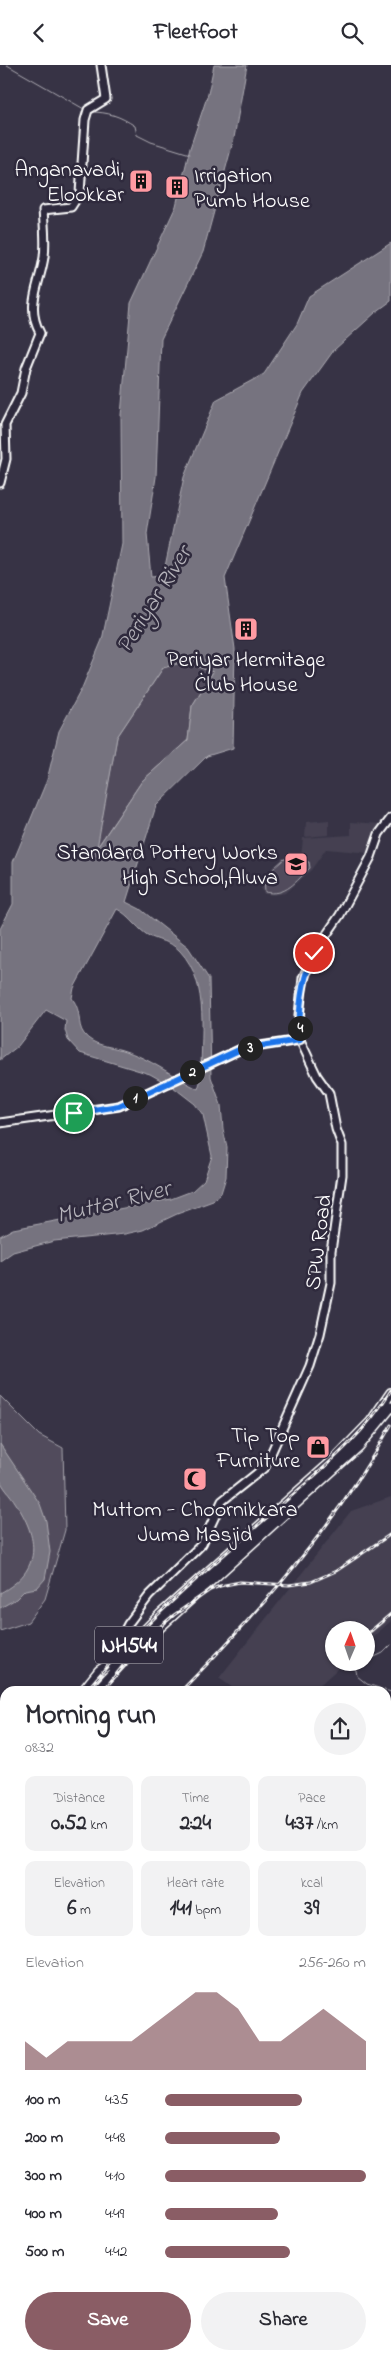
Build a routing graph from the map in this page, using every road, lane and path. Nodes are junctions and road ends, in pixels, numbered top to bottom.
1 (101, 65) edge
2 (0, 483) edge
3 (391, 818) edge
4 (300, 1040) junction
5 (0, 1123) edge
6 (391, 1393) edge
7 (391, 1407) edge
8 (118, 1658) junction
9 (87, 1686) edge
10 (101, 1686) edge

1 - 2 main road
3 - 4 main road, SPW Road
4 - 5 main road
4 - 8 main road, SPW Road
6 - 8 highway, NH544
7 - 10 highway, NH544
8 - 9 highway, NH544

